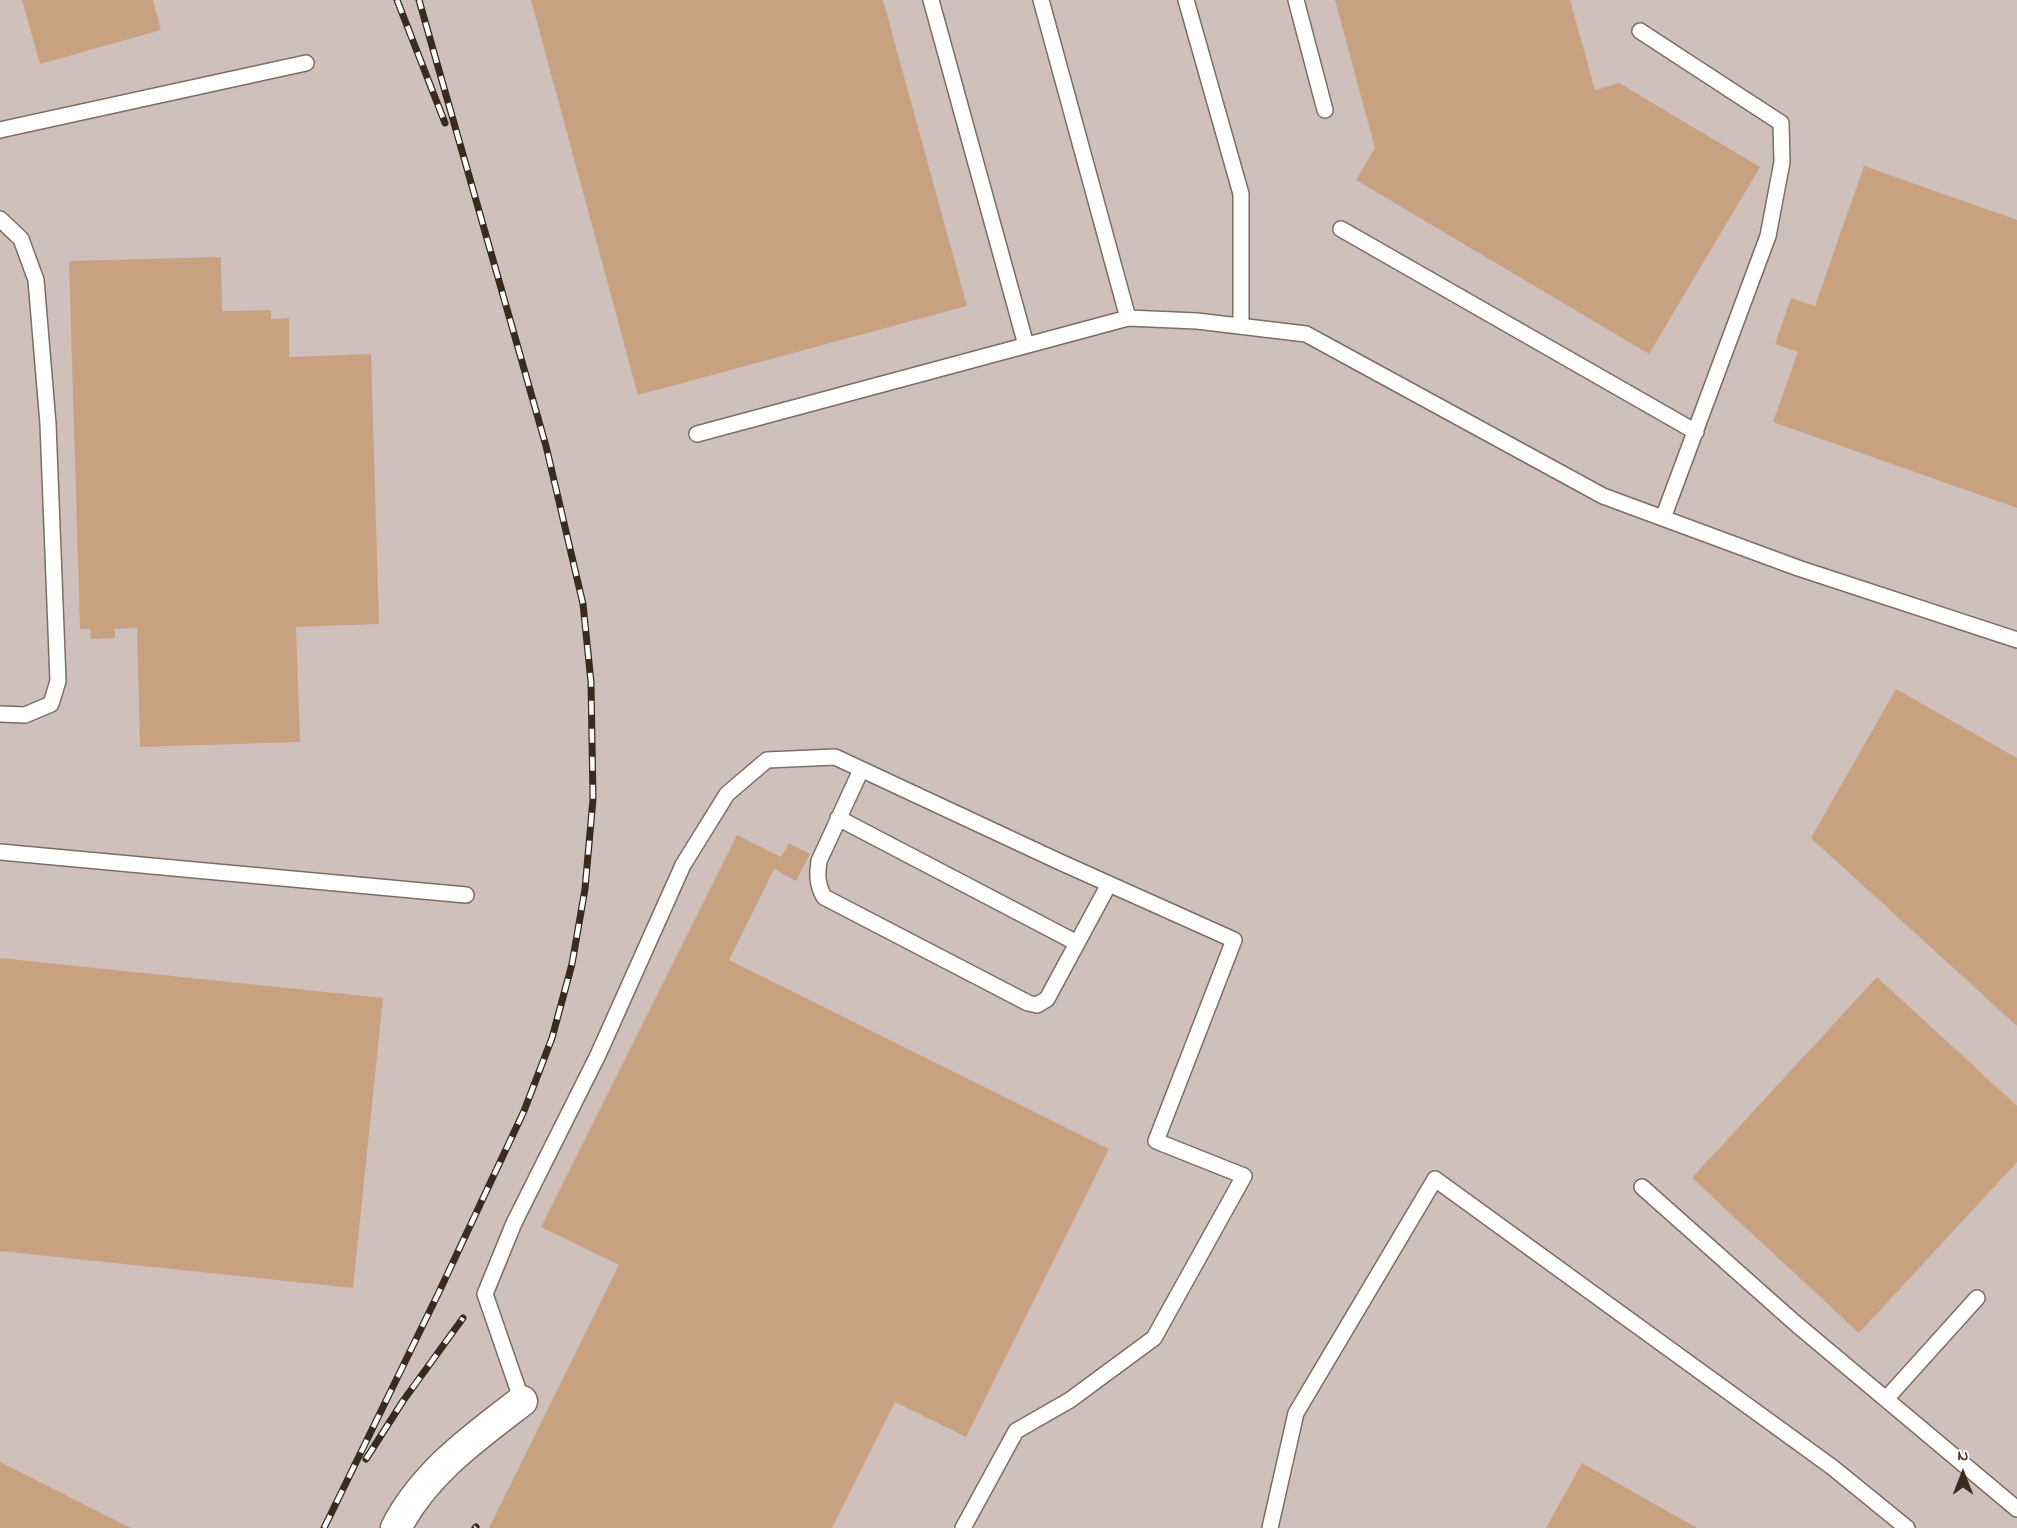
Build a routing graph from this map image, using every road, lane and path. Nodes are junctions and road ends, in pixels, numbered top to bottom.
1 (931, 0) edge
2 (1041, 0) edge
3 (1186, 0) edge
4 (1296, 0) edge
5 (1640, 31) dead end
6 (306, 63) dead end
7 (1325, 110) dead end
8 (0, 130) edge
9 (0, 219) edge
10 (1341, 229) dead end
11 (1128, 318) junction
12 (1241, 326) junction
13 (1026, 345) junction
14 (1696, 432) junction
15 (697, 434) dead end
16 (1663, 519) junction
17 (2017, 639) edge
18 (0, 714) edge
19 (861, 770) junction
20 (838, 818) junction
21 (0, 852) edge
22 (1109, 884) junction
23 (466, 894) dead end
24 (1077, 943) junction
25 (1642, 1187) dead end
26 (1977, 1298) dead end
27 (1886, 1399) junction
28 (522, 1401) joint
29 (2017, 1509) edge
30 (396, 1528) edge
31 (963, 1528) edge
32 (1270, 1528) edge
33 (1907, 1528) edge

1 - 13 lane
2 - 11 lane
3 - 12 lane
4 - 7 lane
5 - 14 lane
6 - 8 lane
9 - 18 lane
10 - 14 lane
11 - 12 lane
11 - 13 lane
12 - 16 lane
13 - 15 lane
14 - 16 lane
16 - 17 lane
19 - 20 lane
19 - 22 lane
19 - 28 lane
20 - 24 lane
20 - 24 lane
21 - 23 lane
22 - 24 lane
22 - 31 lane
25 - 27 lane
26 - 27 lane
27 - 29 lane
28 - 30 street
32 - 33 lane

